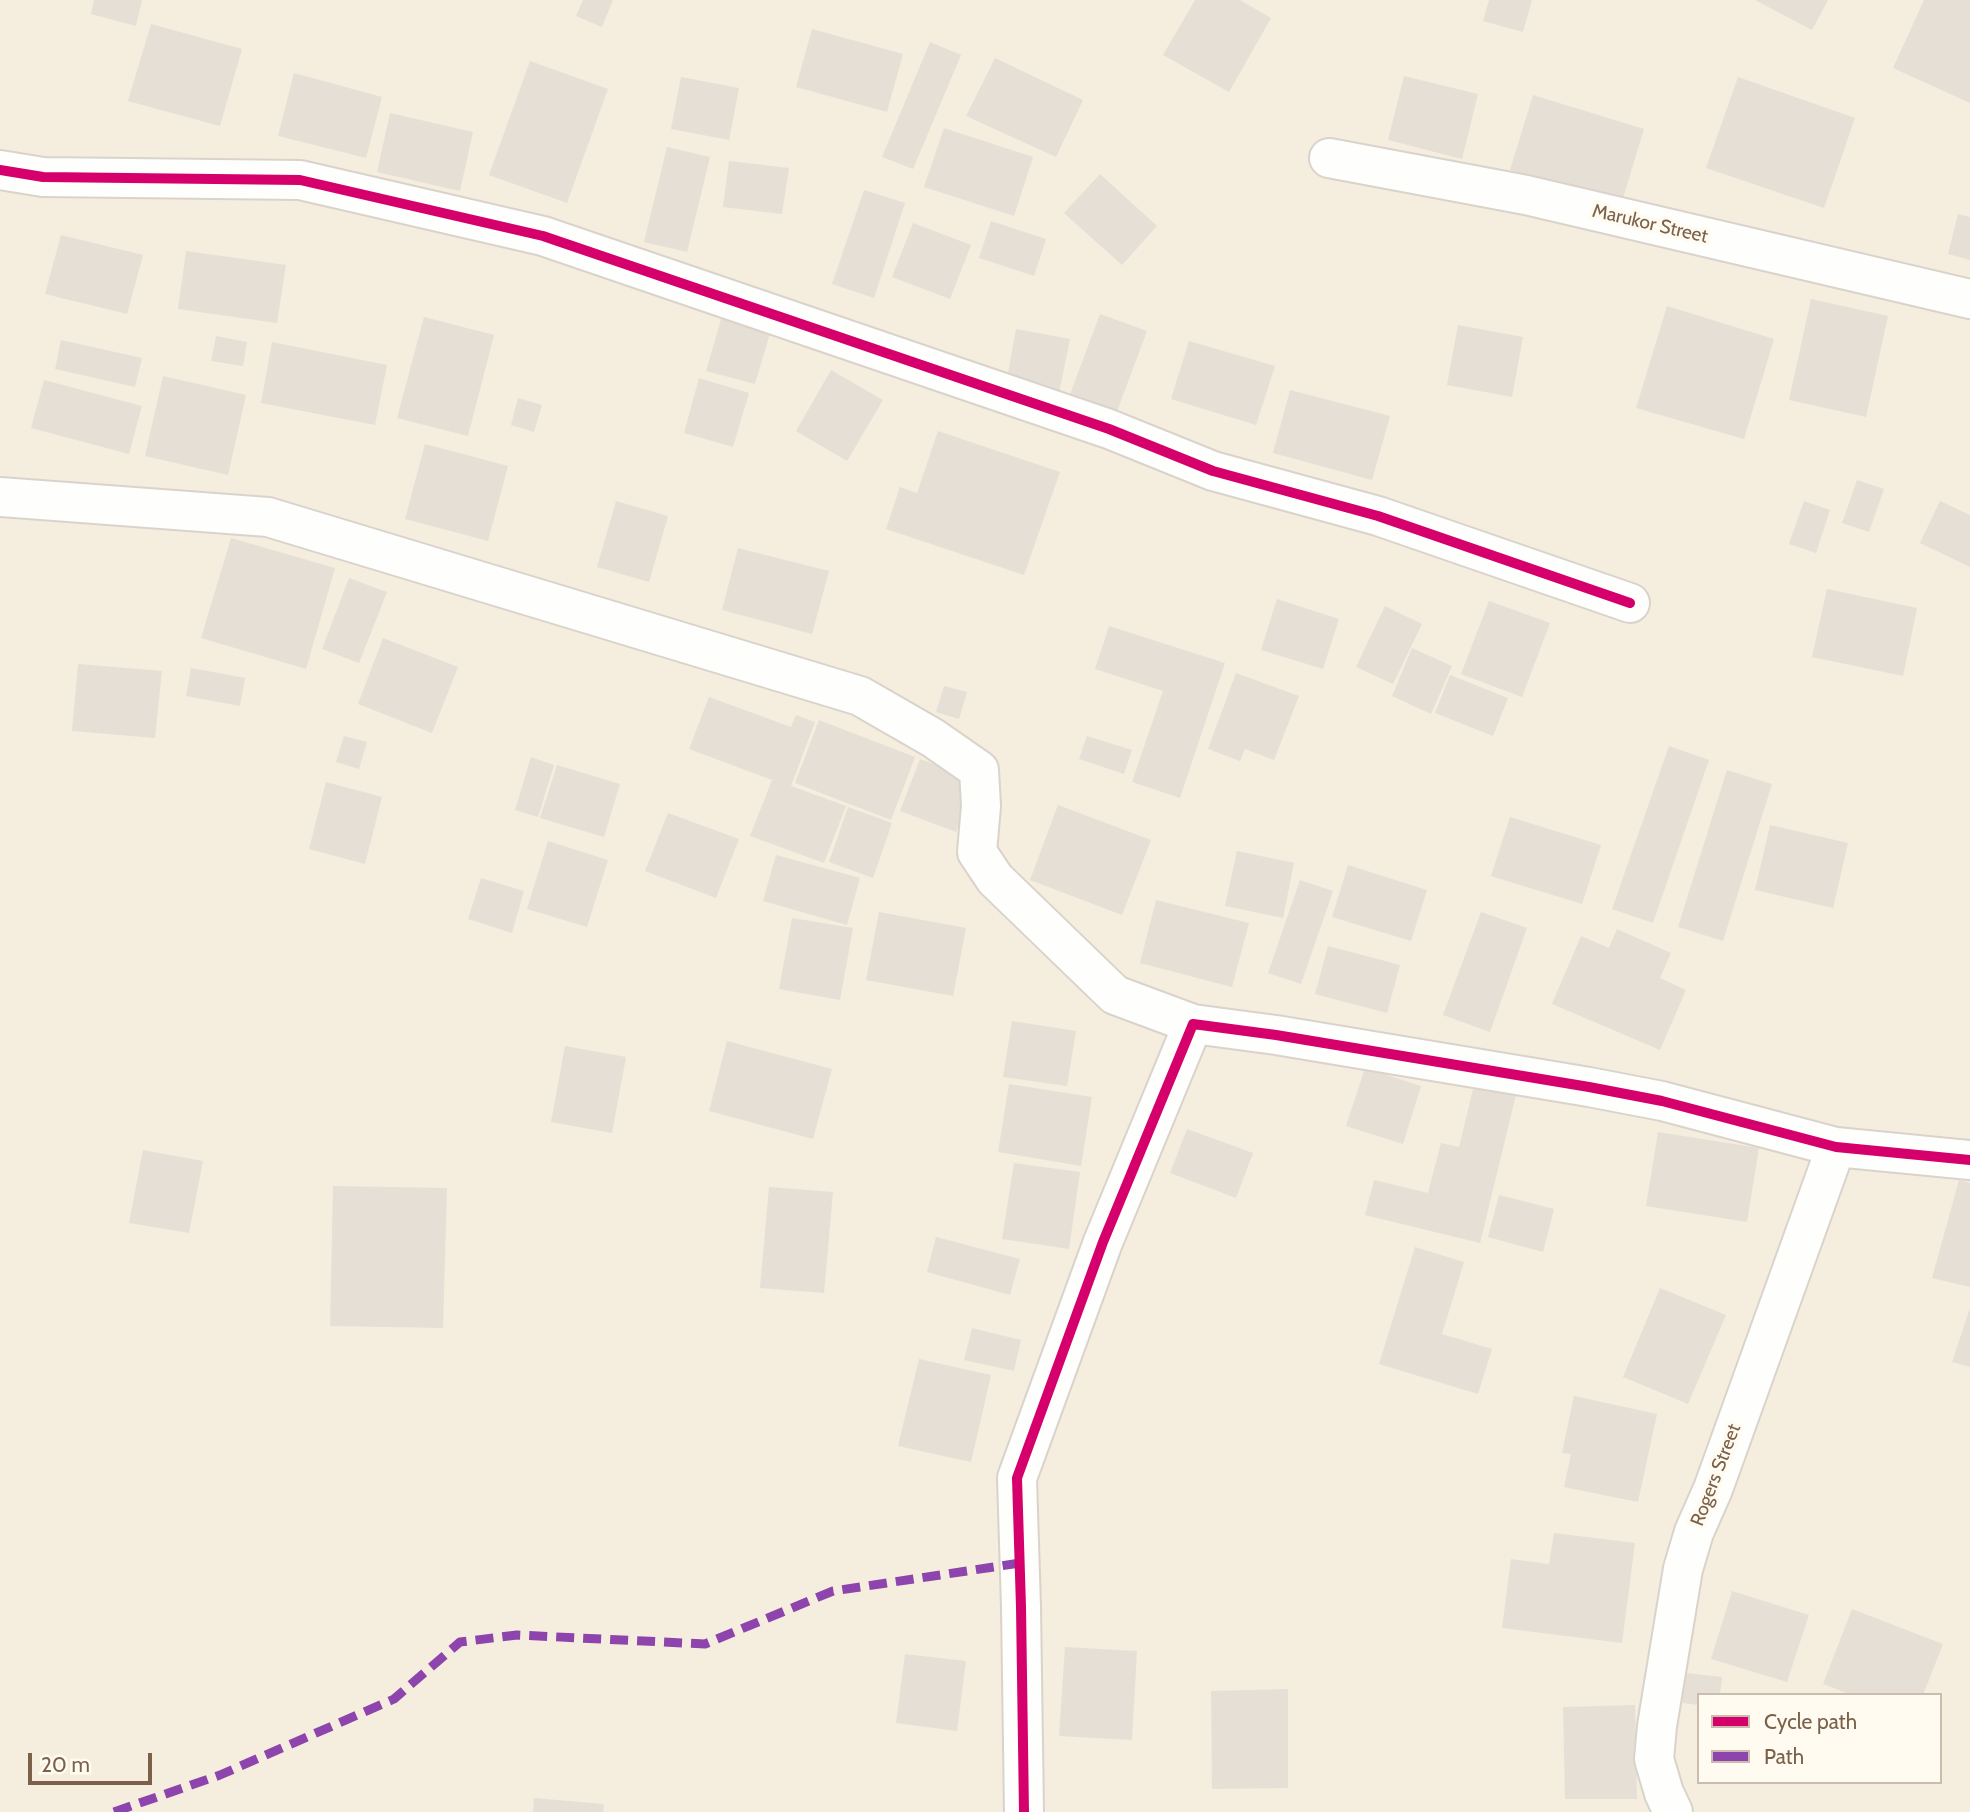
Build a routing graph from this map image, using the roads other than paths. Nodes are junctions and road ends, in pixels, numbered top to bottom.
1 (1328, 158) dead end
2 (0, 170) edge
3 (1970, 299) edge
4 (0, 497) edge
5 (1630, 603) dead end
6 (1193, 1024) junction
7 (1836, 1147) junction
8 (1970, 1160) edge
9 (1024, 1812) edge
10 (1673, 1812) edge

1 - 3 street, Marukor Street
2 - 5 street
4 - 6 street
6 - 7 street
6 - 9 street
7 - 8 street
7 - 10 street, Rogers Street

